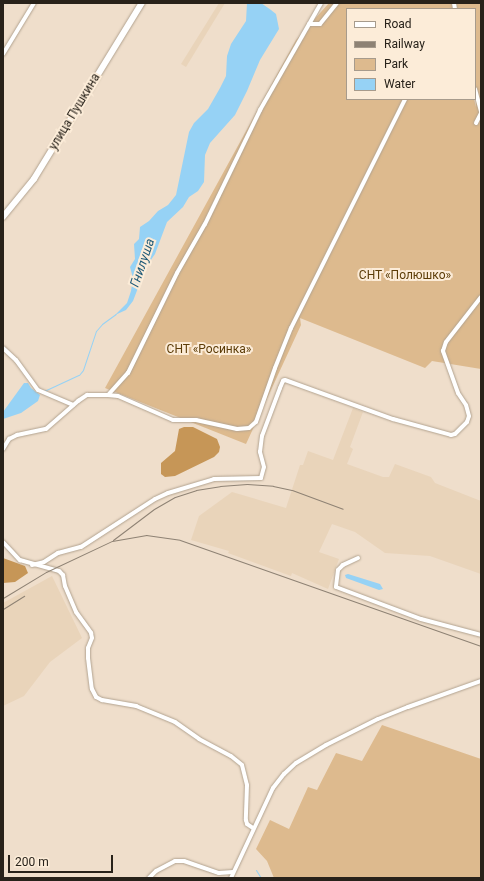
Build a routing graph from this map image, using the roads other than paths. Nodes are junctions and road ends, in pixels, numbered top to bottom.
1 (34, 3) edge
2 (142, 3) edge
3 (321, 3) edge
4 (338, 3) edge
5 (309, 24) junction
6 (3, 54) edge
7 (476, 93) edge
8 (405, 100) edge
9 (481, 112) edge
10 (476, 123) dead end
11 (3, 217) edge
12 (481, 297) edge
13 (3, 348) edge
14 (108, 395) junction
15 (73, 405) junction
16 (3, 449) edge
17 (3, 542) edge
18 (358, 558) dead end
19 (32, 565) junction
20 (481, 635) edge
21 (481, 681) edge
22 (253, 828) junction
23 (233, 872) junction
24 (149, 878) edge
25 (231, 878) edge

1 - 6 street
2 - 11 main road, улица Пушкина
3 - 5 street
4 - 5 street
5 - 14 street
7 - 9 street
8 - 14 street
9 - 10 street
12 - 19 street
13 - 15 street
14 - 15 street
15 - 16 street
17 - 19 street
18 - 20 street
19 - 22 street
21 - 22 street
22 - 23 street
23 - 24 street
23 - 25 street

